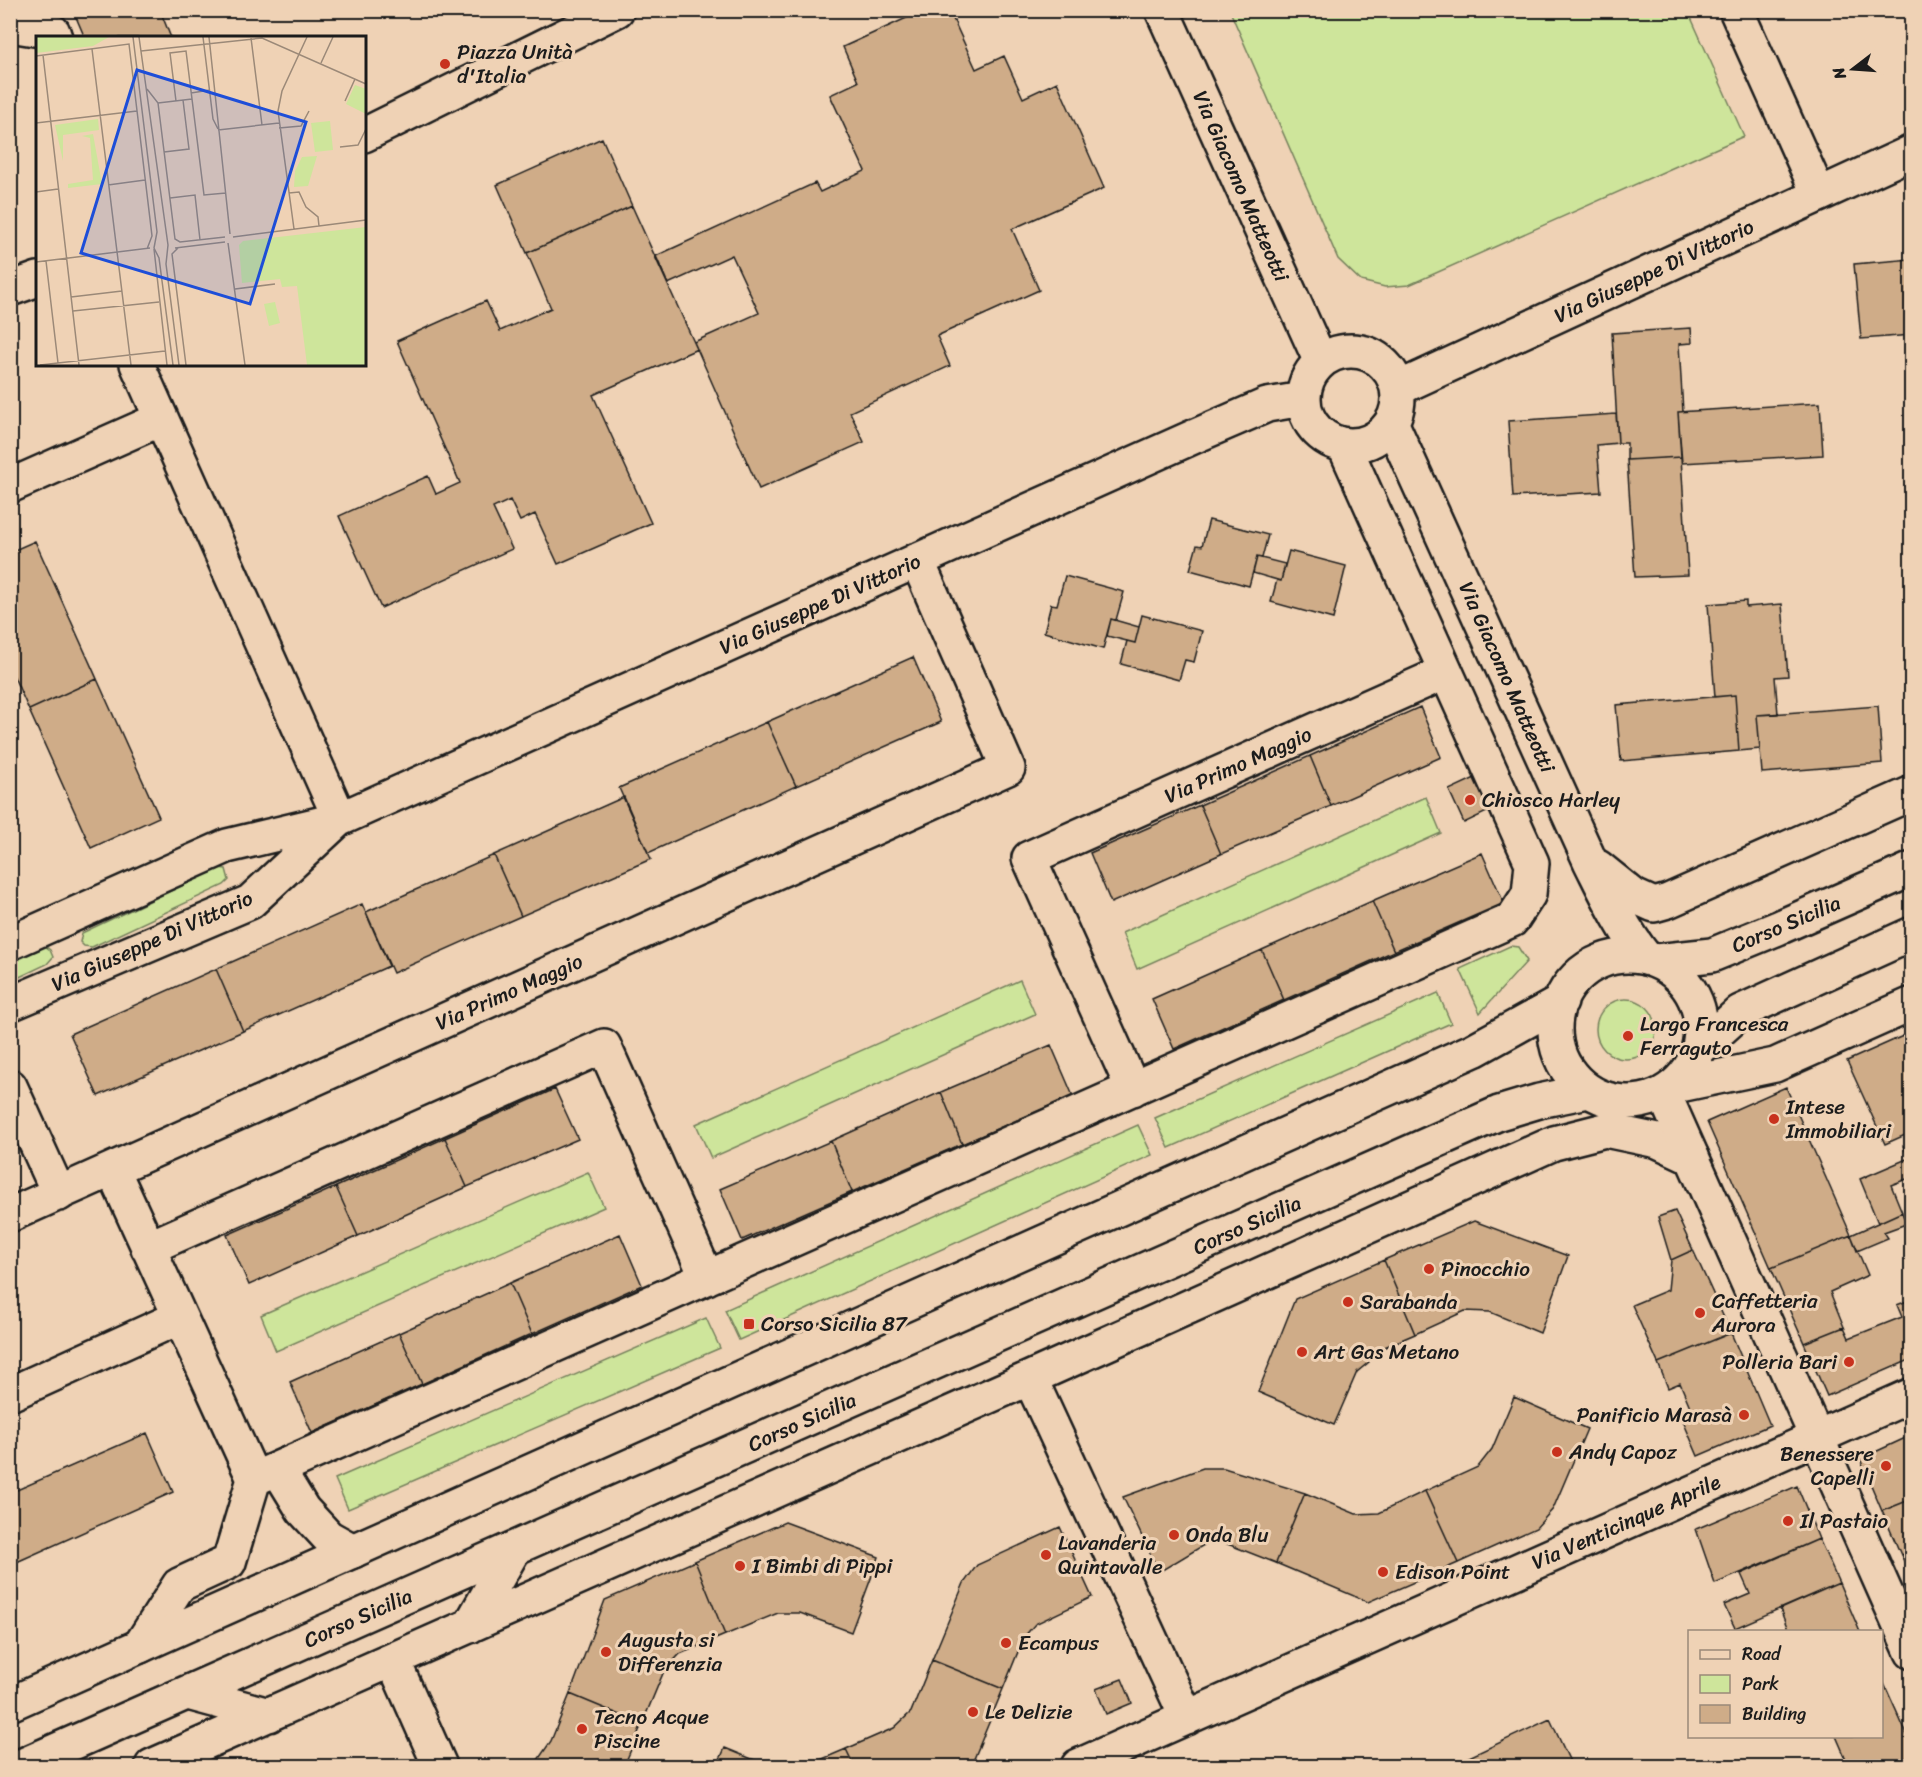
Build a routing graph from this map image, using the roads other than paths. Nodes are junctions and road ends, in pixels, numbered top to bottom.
1 (617, 10) edge
2 (1162, 10) edge
3 (1736, 10) edge
4 (10, 25) edge
5 (54, 36) edge
6 (366, 134) edge
7 (1911, 152) edge
8 (1819, 195) junction
9 (36, 280) edge
10 (10, 290) edge
11 (1321, 362) junction
12 (138, 366) edge
13 (1397, 389) junction
14 (1303, 399) junction
15 (161, 419) junction
16 (1392, 424) junction
17 (1344, 446) junction
18 (10, 486) edge
19 (917, 560) junction
20 (1446, 672) junction
21 (1911, 793) edge
22 (340, 819) junction
23 (1590, 861) junction
24 (1911, 869) edge
25 (1911, 934) edge
26 (10, 943) edge
27 (1651, 959) junction
28 (1561, 1002) junction
29 (10, 1004) edge
30 (1911, 1004) edge
31 (1699, 1049) junction
32 (10, 1086) edge
33 (1132, 1089) junction
34 (1669, 1090) junction
35 (1588, 1091) junction
36 (1692, 1157) junction
37 (113, 1170) junction
38 (59, 1194) junction
39 (10, 1215) edge
40 (148, 1248) junction
41 (707, 1278) junction
42 (180, 1317) junction
43 (1030, 1378) junction
44 (10, 1394) edge
45 (1911, 1395) edge
46 (1816, 1438) junction
47 (266, 1474) junction
48 (514, 1549) junction
49 (353, 1551) junction
50 (470, 1626) junction
51 (140, 1646) junction
52 (1911, 1652) edge
53 (393, 1659) junction
54 (188, 1693) junction
55 (10, 1704) edge
56 (268, 1715) junction
57 (1187, 1718) junction
58 (21, 1767) edge
59 (152, 1767) edge
60 (440, 1767) edge
61 (1078, 1767) edge

1 - 6 street
2 - 11 street, Via Giacomo Matteotti
3 - 8 street
4 - 5 street
7 - 8 street, Via Giuseppe Di Vittorio
8 - 13 street, Via Giuseppe Di Vittorio
9 - 10 street
11 - 13 street
11 - 14 street
12 - 15 street
13 - 16 street
14 - 17 street
14 - 19 street, Via Giuseppe Di Vittorio
15 - 18 street
15 - 22 street
16 - 17 street
16 - 23 street, Via Giacomo Matteotti
17 - 20 street
19 - 22 street, Via Giuseppe Di Vittorio
19 - 37 street, Via Primo Maggio
20 - 33 street
20 - 33 street, Via Primo Maggio
21 - 23 street
22 - 26 street, Via Giuseppe Di Vittorio
22 - 29 street, Via Giuseppe Di Vittorio
23 - 27 street, Via Giacomo Matteotti
24 - 27 street, Corso Sicilia
25 - 31 street
27 - 28 street
27 - 31 street
28 - 35 street
28 - 49 street
30 - 34 street
31 - 34 street
32 - 38 street
33 - 41 street
34 - 35 street
34 - 36 street
35 - 48 street, Corso Sicilia
36 - 43 street
36 - 46 street
37 - 38 street, Via Primo Maggio
37 - 40 street
38 - 39 street, Via Primo Maggio
40 - 41 street
40 - 42 street
41 - 47 street
42 - 44 street
42 - 47 street
43 - 50 street
43 - 57 street
45 - 46 street, Via Venticinque Aprile
46 - 52 street
46 - 57 street, Via Venticinque Aprile
47 - 49 street
47 - 51 street
48 - 50 street
48 - 54 street, Corso Sicilia
49 - 51 street
50 - 53 street
51 - 55 street
53 - 56 street
53 - 60 street
54 - 56 street
54 - 58 street, Corso Sicilia
56 - 59 street
57 - 61 street, Via Venticinque Aprile

